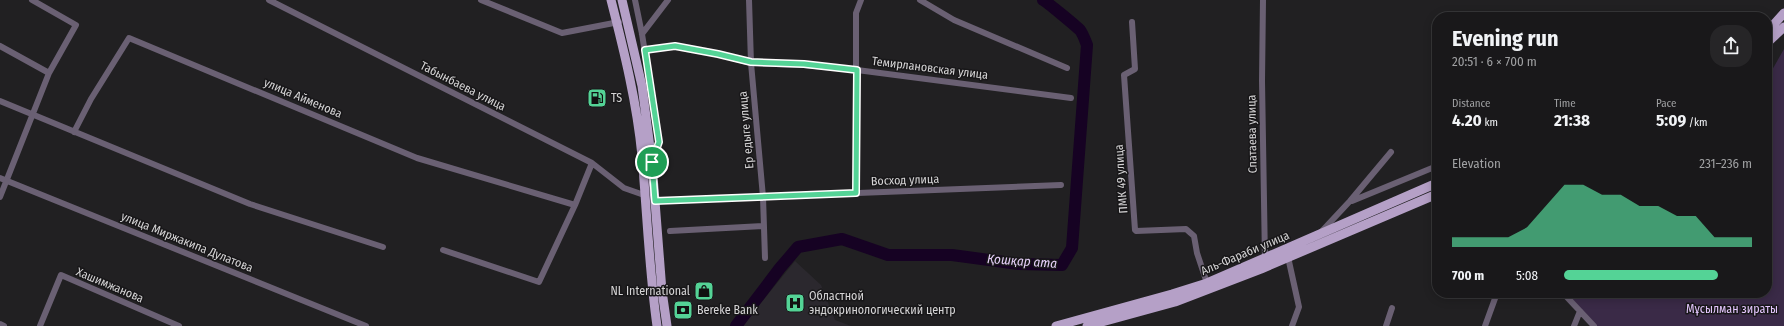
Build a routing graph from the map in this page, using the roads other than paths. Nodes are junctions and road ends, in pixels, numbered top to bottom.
1 (32, 0) edge
2 (269, 0) edge
3 (481, 0) edge
4 (611, 0) edge
5 (622, 0) edge
6 (635, 0) edge
7 (668, 0) edge
8 (749, 0) edge
9 (860, 0) edge
10 (920, 0) edge
11 (1263, 0) edge
12 (1784, 13) edge
13 (627, 21) junction
14 (1132, 22) dead end
15 (617, 23) junction
16 (1772, 26) edge
17 (1784, 27) edge
18 (642, 34) junction
19 (1772, 38) edge
20 (0, 46) edge
21 (645, 50) junction
22 (751, 62) junction
23 (1067, 68) dead end
24 (857, 70) junction
25 (49, 73) junction
26 (1071, 98) dead end
27 (0, 101) edge
28 (31, 114) junction
29 (74, 132) junction
30 (1391, 152) dead end
31 (652, 162) junction
32 (592, 163) junction
33 (1432, 168) edge
34 (0, 178) edge
35 (6, 180) junction
36 (1061, 185) dead end
37 (1432, 186) edge
38 (856, 193) junction
39 (644, 195) junction
40 (1432, 196) edge
41 (0, 197) edge
42 (762, 197) junction
43 (655, 201) junction
44 (1350, 201) junction
45 (575, 205) junction
46 (763, 226) junction
47 (670, 231) dead end
48 (1320, 234) junction
49 (383, 248) dead end
50 (443, 250) dead end
51 (1288, 257) junction
52 (765, 258) dead end
53 (1266, 263) junction
54 (1207, 283) junction
55 (1495, 298) edge
56 (1568, 298) edge
57 (1392, 308) dead end
58 (1580, 311) junction
59 (0, 324) edge
60 (1099, 324) edge
61 (4, 326) edge
62 (40, 326) edge
63 (180, 326) edge
64 (366, 326) edge
65 (657, 326) edge
66 (667, 326) edge
67 (1056, 326) edge
68 (1087, 326) edge
69 (1292, 326) edge
70 (1386, 326) edge
71 (1485, 326) edge
72 (1574, 326) edge
73 (1594, 326) edge

1 - 25 street
2 - 32 street, Табынбаева улица
3 - 15 street
4 - 15 main road
5 - 13 main road
6 - 18 street
7 - 18 street
8 - 22 street, Ер едыге улица
9 - 24 street
10 - 23 street
11 - 53 street, Спатаева улица
12 - 16 main road
13 - 15 street
13 - 31 main road
14 - 54 street, ПМК 49 улица
15 - 39 main road
17 - 19 main road
18 - 21 street
20 - 25 street
21 - 22 street, Темирлановская улица
21 - 31 street
22 - 24 street, Темирлановская улица
22 - 42 street, Ер едыге улица
24 - 26 street, Темирлановская улица
24 - 38 street
25 - 28 street
27 - 28 street
28 - 29 street
28 - 35 street
29 - 45 street, улица Айменова
29 - 49 street
30 - 44 street
31 - 43 main road
32 - 39 street, Табынбаева улица
32 - 45 street
33 - 44 street
34 - 35 street, улица Миржакипа Дулатова
35 - 41 street
35 - 64 street, улица Миржакипа Дулатова
36 - 38 street, Восход улица
37 - 48 main road, Аль-Фараби улица
38 - 42 street, Восход улица
39 - 65 main road
40 - 51 main road, Аль-Фараби улица
42 - 43 street, Восход улица
42 - 46 street, Ер едыге улица
43 - 66 main road
44 - 48 street
45 - 50 street
46 - 47 street
46 - 52 street, Ер едыге улица
48 - 53 main road, Аль-Фараби улица
51 - 53 main road, Аль-Фараби улица
51 - 69 street
53 - 54 main road, Аль-Фараби улица
53 - 60 main road, Аль-Фараби улица
54 - 67 main road, Аль-Фараби улица
55 - 71 street
56 - 58 street
57 - 70 street
58 - 72 street
58 - 73 street
59 - 61 street
60 - 68 main road, Аль-Фараби улица
62 - 63 street, Хашимжанова

